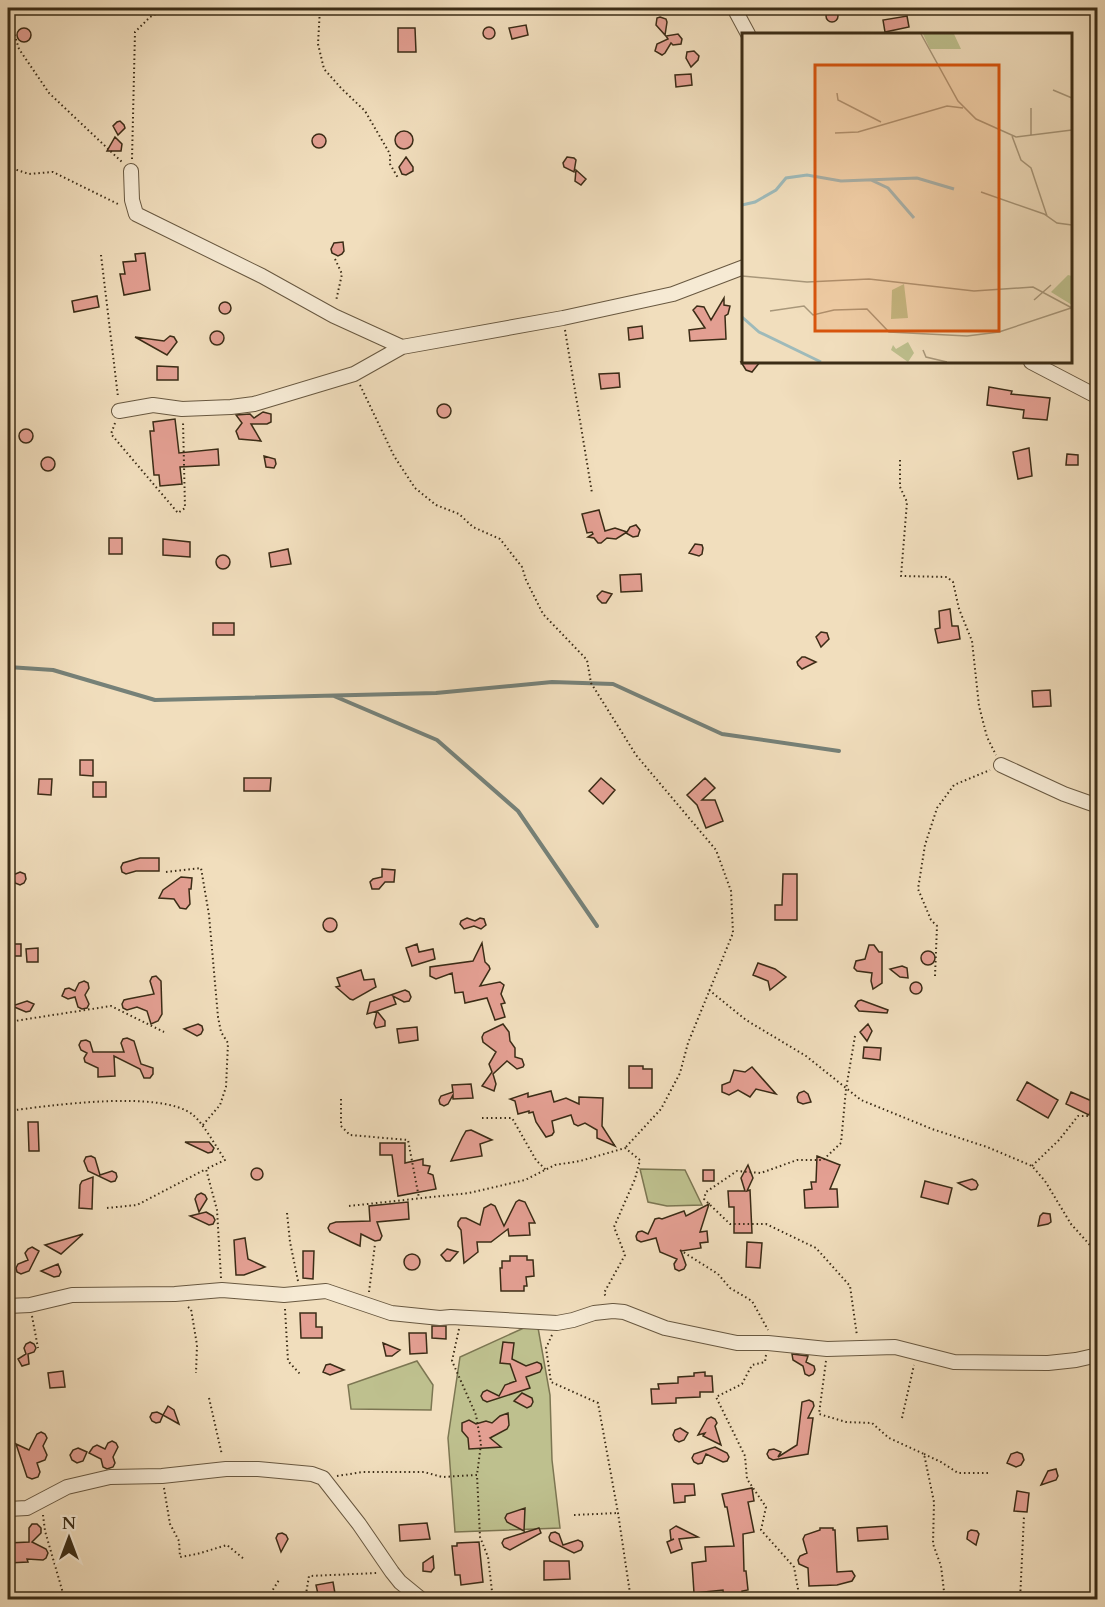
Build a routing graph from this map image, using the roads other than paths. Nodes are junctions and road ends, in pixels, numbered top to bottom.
1 (734, 8) edge
2 (747, 33) edge
3 (131, 171) road end
4 (742, 268) edge
5 (402, 347) junction
6 (1033, 363) edge
7 (1098, 397) edge
8 (119, 411) dead end
9 (1001, 765) road end
10 (1098, 806) edge
11 (8, 1306) edge
12 (1098, 1355) edge
13 (8, 1509) edge
14 (422, 1599) edge

1 - 2 street
3 - 5 street
4 - 5 street
5 - 8 street
6 - 7 street
9 - 10 street
11 - 12 street
13 - 14 street

